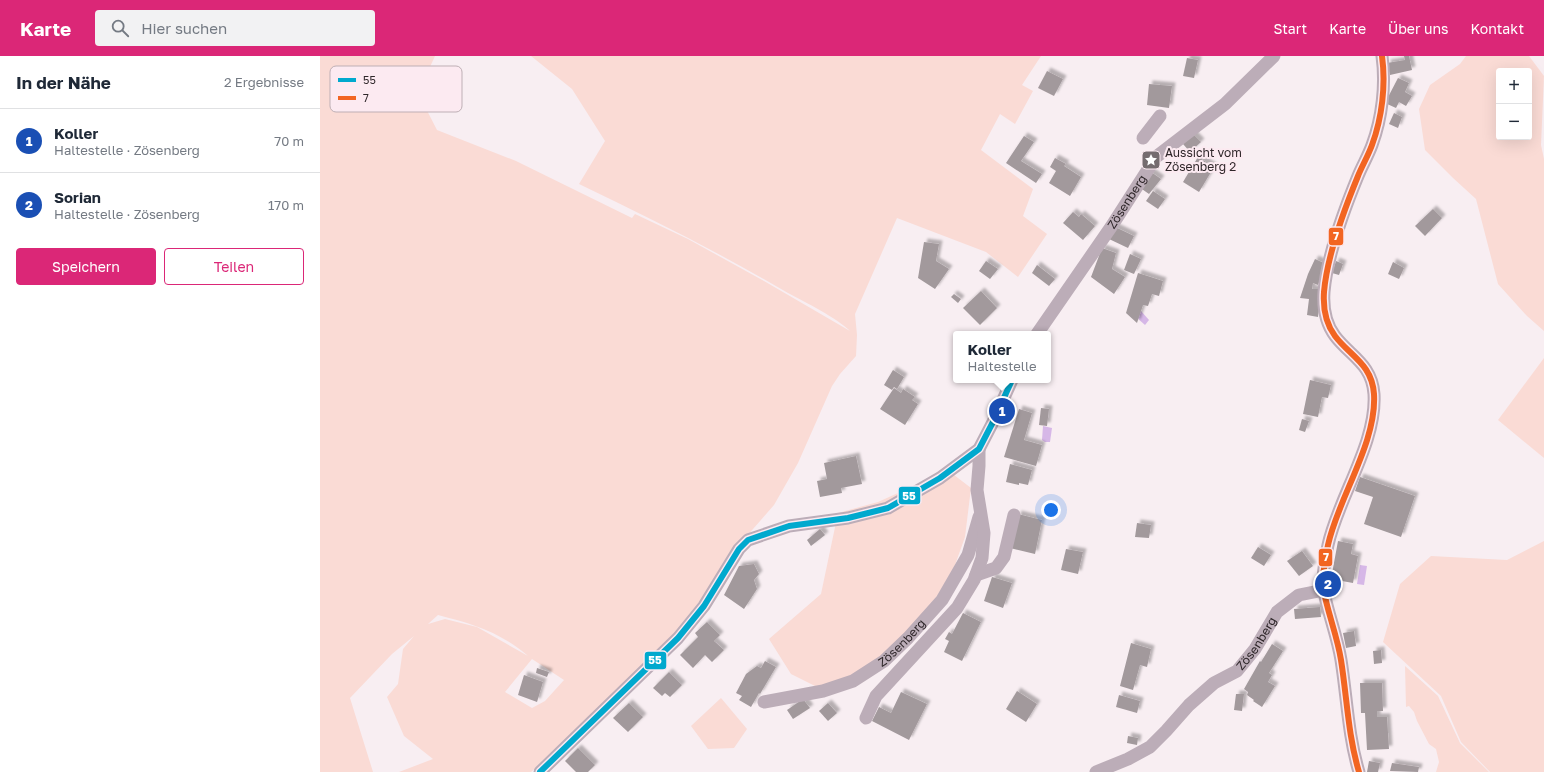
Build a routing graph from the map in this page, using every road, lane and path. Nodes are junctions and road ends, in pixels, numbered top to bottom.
1 (1274, 56) edge
2 (1382, 56) edge
3 (1160, 116) dead end
4 (1143, 138) dead end
5 (1039, 331) edge
6 (1011, 383) edge
7 (979, 449) junction
8 (980, 513) junction
9 (1014, 515) dead end
10 (976, 575) junction
11 (1324, 590) junction
12 (764, 702) dead end
13 (866, 718) dead end
14 (540, 772) edge
15 (1096, 772) edge
16 (1360, 772) edge

1 - 5 street, Zösenberg
2 - 11 street
3 - 4 street
6 - 7 street, Zösenberg
7 - 8 street, Zösenberg
7 - 14 street, Zösenberg
8 - 10 street, Zösenberg
8 - 12 street, Zösenberg
9 - 10 street
10 - 13 street, Zösenberg
11 - 15 street, Zösenberg
11 - 16 street

